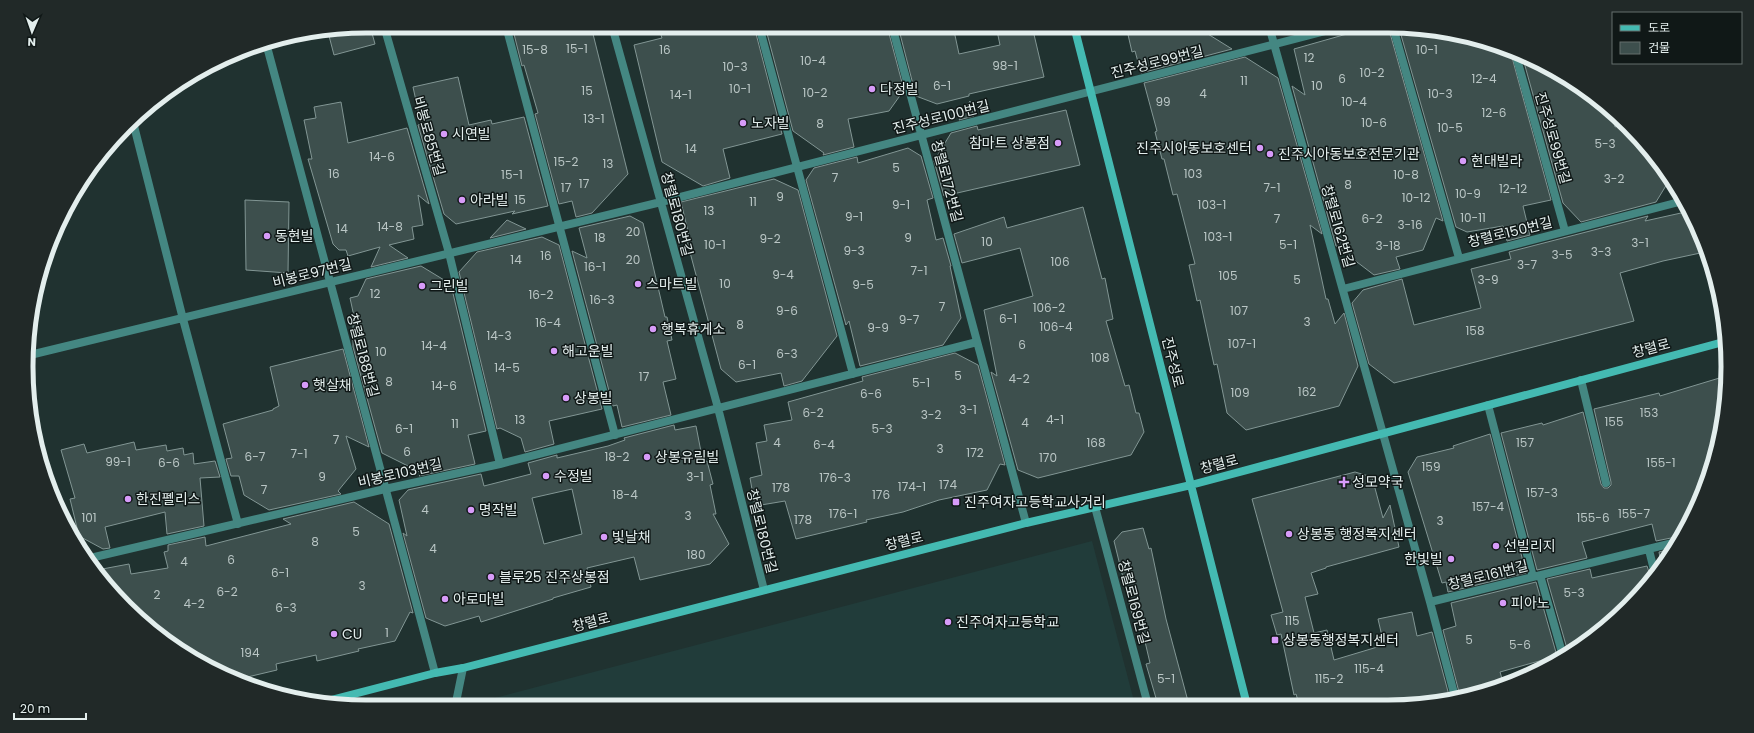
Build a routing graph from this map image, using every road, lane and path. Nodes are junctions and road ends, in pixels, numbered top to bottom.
1 (386, 33) edge
2 (508, 33) edge
3 (614, 33) edge
4 (761, 33) edge
5 (894, 33) edge
6 (1076, 33) edge
7 (1271, 33) edge
8 (1320, 33) edge
9 (1395, 33) edge
10 (1274, 46) junction
11 (267, 48) edge
12 (1517, 59) edge
13 (1091, 92) junction
14 (134, 128) edge
15 (921, 135) junction
16 (797, 166) junction
17 (661, 202) junction
18 (1677, 202) edge
19 (558, 227) junction
20 (1565, 231) junction
21 (448, 253) junction
22 (1459, 258) junction
23 (330, 282) junction
24 (1343, 289) junction
25 (183, 319) junction
26 (977, 342) junction
27 (1720, 344) edge
28 (34, 354) edge
29 (853, 374) junction
30 (1581, 380) junction
31 (1488, 405) junction
32 (718, 408) junction
33 (1382, 433) junction
34 (615, 434) junction
35 (500, 464) junction
36 (1606, 483) dead end
37 (1191, 485) junction
38 (385, 489) junction
39 (1094, 507) junction
40 (1026, 523) junction
41 (238, 524) junction
42 (1670, 544) edge
43 (1649, 550) junction
44 (93, 557) edge
45 (1653, 568) edge
46 (1536, 576) junction
47 (764, 590) junction
48 (1430, 602) junction
49 (1560, 651) edge
50 (463, 668) junction
51 (434, 673) junction
52 (1454, 694) edge
53 (335, 698) edge
54 (456, 700) edge
55 (1147, 700) edge
56 (1246, 700) edge

1 - 21 street, 비봉로85번길
2 - 19 street
3 - 17 street, 창렬로180번길
4 - 16 street
5 - 15 street, 창렬로172번길
6 - 13 street, 진주성로
7 - 10 street, 창렬로162번길
8 - 10 street, 진주성로99번길
9 - 22 street
10 - 13 street, 진주성로99번길
10 - 24 street, 창렬로162번길
11 - 23 street, 창렬로188번길
12 - 20 street, 진주성로99번길
13 - 15 street, 진주성로100번길
13 - 37 street, 진주성로
14 - 25 street
15 - 16 street, 진주성로100번길
15 - 26 street, 창렬로172번길
16 - 17 street, 진주성로100번길
16 - 29 street
17 - 19 street, 비봉로97번길
17 - 32 street, 창렬로180번길
18 - 20 street, 창렬로150번길
19 - 21 street, 비봉로97번길
19 - 34 street
20 - 22 street, 창렬로150번길
21 - 23 street, 비봉로97번길
21 - 35 street
22 - 24 street, 창렬로150번길
23 - 25 street, 비봉로97번길
23 - 38 street, 창렬로188번길
24 - 33 street, 창렬로162번길
25 - 28 street, 비봉로97번길
25 - 41 street
26 - 29 street
26 - 40 street, 창렬로172번길
27 - 30 street, 창렬로
29 - 32 street
30 - 31 street, 창렬로
30 - 36 street
31 - 33 street, 창렬로
31 - 46 street
32 - 34 street, 비봉로103번길
32 - 47 street, 창렬로180번길
33 - 37 street, 창렬로
33 - 48 street
34 - 35 street, 비봉로103번길
35 - 38 street, 비봉로103번길
37 - 39 street, 창렬로
37 - 56 street, 진주성로
38 - 41 street, 비봉로103번길
38 - 51 street, 창렬로188번길
39 - 40 street, 창렬로
39 - 55 street, 창렬로169번길
40 - 47 street, 창렬로
41 - 44 street, 비봉로103번길
42 - 43 street
43 - 45 street
43 - 46 street
46 - 48 street, 창렬로161번길
46 - 49 street, 창렬로161번길
47 - 50 street, 창렬로
48 - 52 street
50 - 51 street, 창렬로
50 - 54 street
51 - 53 street, 창렬로

